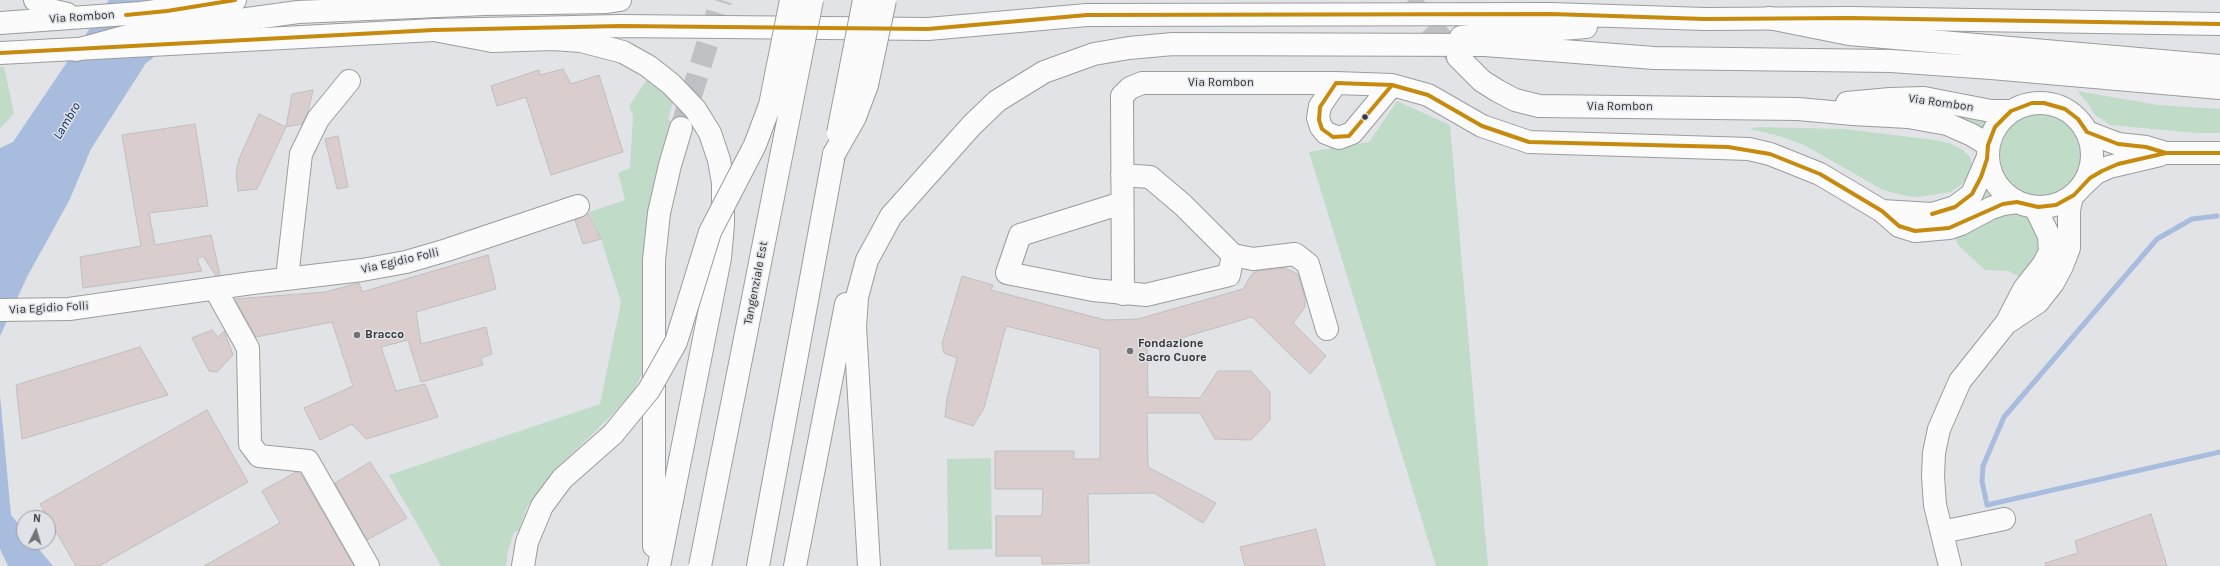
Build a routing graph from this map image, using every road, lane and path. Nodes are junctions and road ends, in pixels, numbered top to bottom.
1 (35, 0) edge
2 (235, 0) edge
3 (620, 0) edge
4 (791, 0) edge
5 (812, 0) edge
6 (864, 0) edge
7 (885, 0) edge
8 (89, 17) junction
9 (1705, 18) junction
10 (1769, 18) junction
11 (0, 23) edge
12 (2220, 24) edge
13 (434, 30) junction
14 (168, 37) junction
15 (1398, 44) junction
16 (0, 53) edge
17 (1458, 57) tunnel mouth
18 (2220, 66) edge
19 (349, 81) dead end
20 (2132, 81) junction
21 (1336, 83) junction
22 (1392, 85) junction
23 (2220, 88) edge
24 (2220, 96) edge
25 (1798, 109) junction
26 (2011, 111) junction
27 (972, 125) junction
28 (681, 128) tunnel mouth
29 (2087, 132) junction
30 (1988, 152) junction
31 (2166, 153) junction
32 (2220, 153) edge
33 (834, 154) junction
34 (1122, 174) junction
35 (2076, 192) junction
36 (1122, 203) junction
37 (2026, 205) junction
38 (578, 206) dead end
39 (1882, 211) junction
40 (1233, 254) junction
41 (287, 278) junction
42 (217, 288) junction
43 (1123, 294) junction
44 (0, 310) edge
45 (2007, 322) junction
46 (1327, 329) dead end
47 (2004, 519) dead end
48 (1942, 532) junction
49 (368, 566) edge
50 (523, 566) edge
51 (654, 566) edge
52 (659, 566) edge
53 (700, 566) edge
54 (758, 566) edge
55 (794, 566) edge
56 (868, 566) edge
57 (1950, 566) edge

1 - 8 main road
2 - 8 main road, Via Rombon
3 - 14 main road
4 - 50 main road, bridge
5 - 53 main road, Tangenziale Est, bridge
6 - 33 main road, bridge
7 - 33 main road, bridge
8 - 11 main road, Via Rombon
9 - 10 main road
9 - 13 main road
9 - 15 main road
10 - 12 main road
10 - 18 main road
13 - 14 main road
13 - 52 main road
14 - 16 main road
15 - 20 main road
15 - 27 main road
17 - 25 main road, Via Rombon
19 - 41 main road
20 - 23 main road
20 - 24 main road
21 - 22 main road, Via Rombon
21 - 22 main road
21 - 34 main road, Via Rombon
22 - 39 main road, Via Rombon
25 - 26 main road, Via Rombon
25 - 30 main road, Via Rombon
26 - 29 main road, Via Rombon
26 - 30 main road, Via Rombon
27 - 55 main road
27 - 56 main road
28 - 51 main road
29 - 31 main road
29 - 35 main road, Via Rombon
30 - 37 main road
30 - 39 main road
31 - 32 main road
31 - 35 main road
33 - 54 main road
34 - 36 main road
34 - 40 main road
35 - 37 main road
35 - 45 main road
36 - 43 main road
36 - 43 main road
37 - 39 main road, Via Rombon
37 - 45 main road
38 - 41 main road, Via Egidio Folli
40 - 43 main road
40 - 46 main road
41 - 42 main road, Via Egidio Folli
42 - 44 main road, Via Egidio Folli
42 - 49 main road
45 - 48 main road
47 - 48 main road
48 - 57 main road

